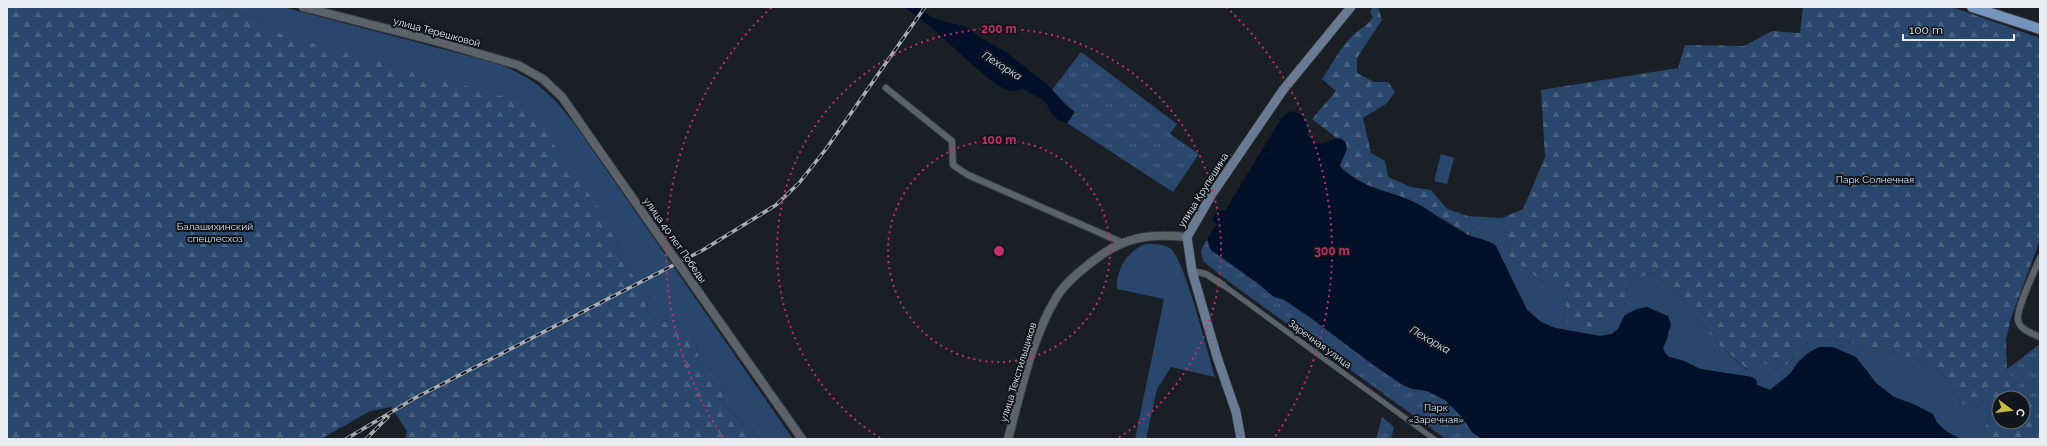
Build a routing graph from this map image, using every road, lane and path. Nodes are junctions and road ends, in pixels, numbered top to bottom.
1 (303, 7) edge
2 (1351, 7) edge
3 (1972, 7) edge
4 (2040, 29) edge
5 (518, 65) joint
6 (886, 88) dead end
7 (1187, 238) junction
8 (1121, 242) junction
9 (2040, 258) edge
10 (1192, 271) junction
11 (1223, 285) joint
12 (2040, 336) edge
13 (802, 439) edge
14 (1008, 439) edge
15 (1241, 439) edge
16 (1434, 439) edge

1 - 5 street, улица Терешковой
2 - 7 main road, улица Крупешина
3 - 4 main road
5 - 13 street, улица 40 лет Победы, bridge
6 - 8 street
7 - 8 street, улица Текстильщиков
7 - 10 main road, улица Крупешина
8 - 14 street, улица Текстильщиков
9 - 12 street
10 - 11 street, Заречная улица
10 - 15 main road, улица Крупешина
11 - 16 street, Заречная улица

